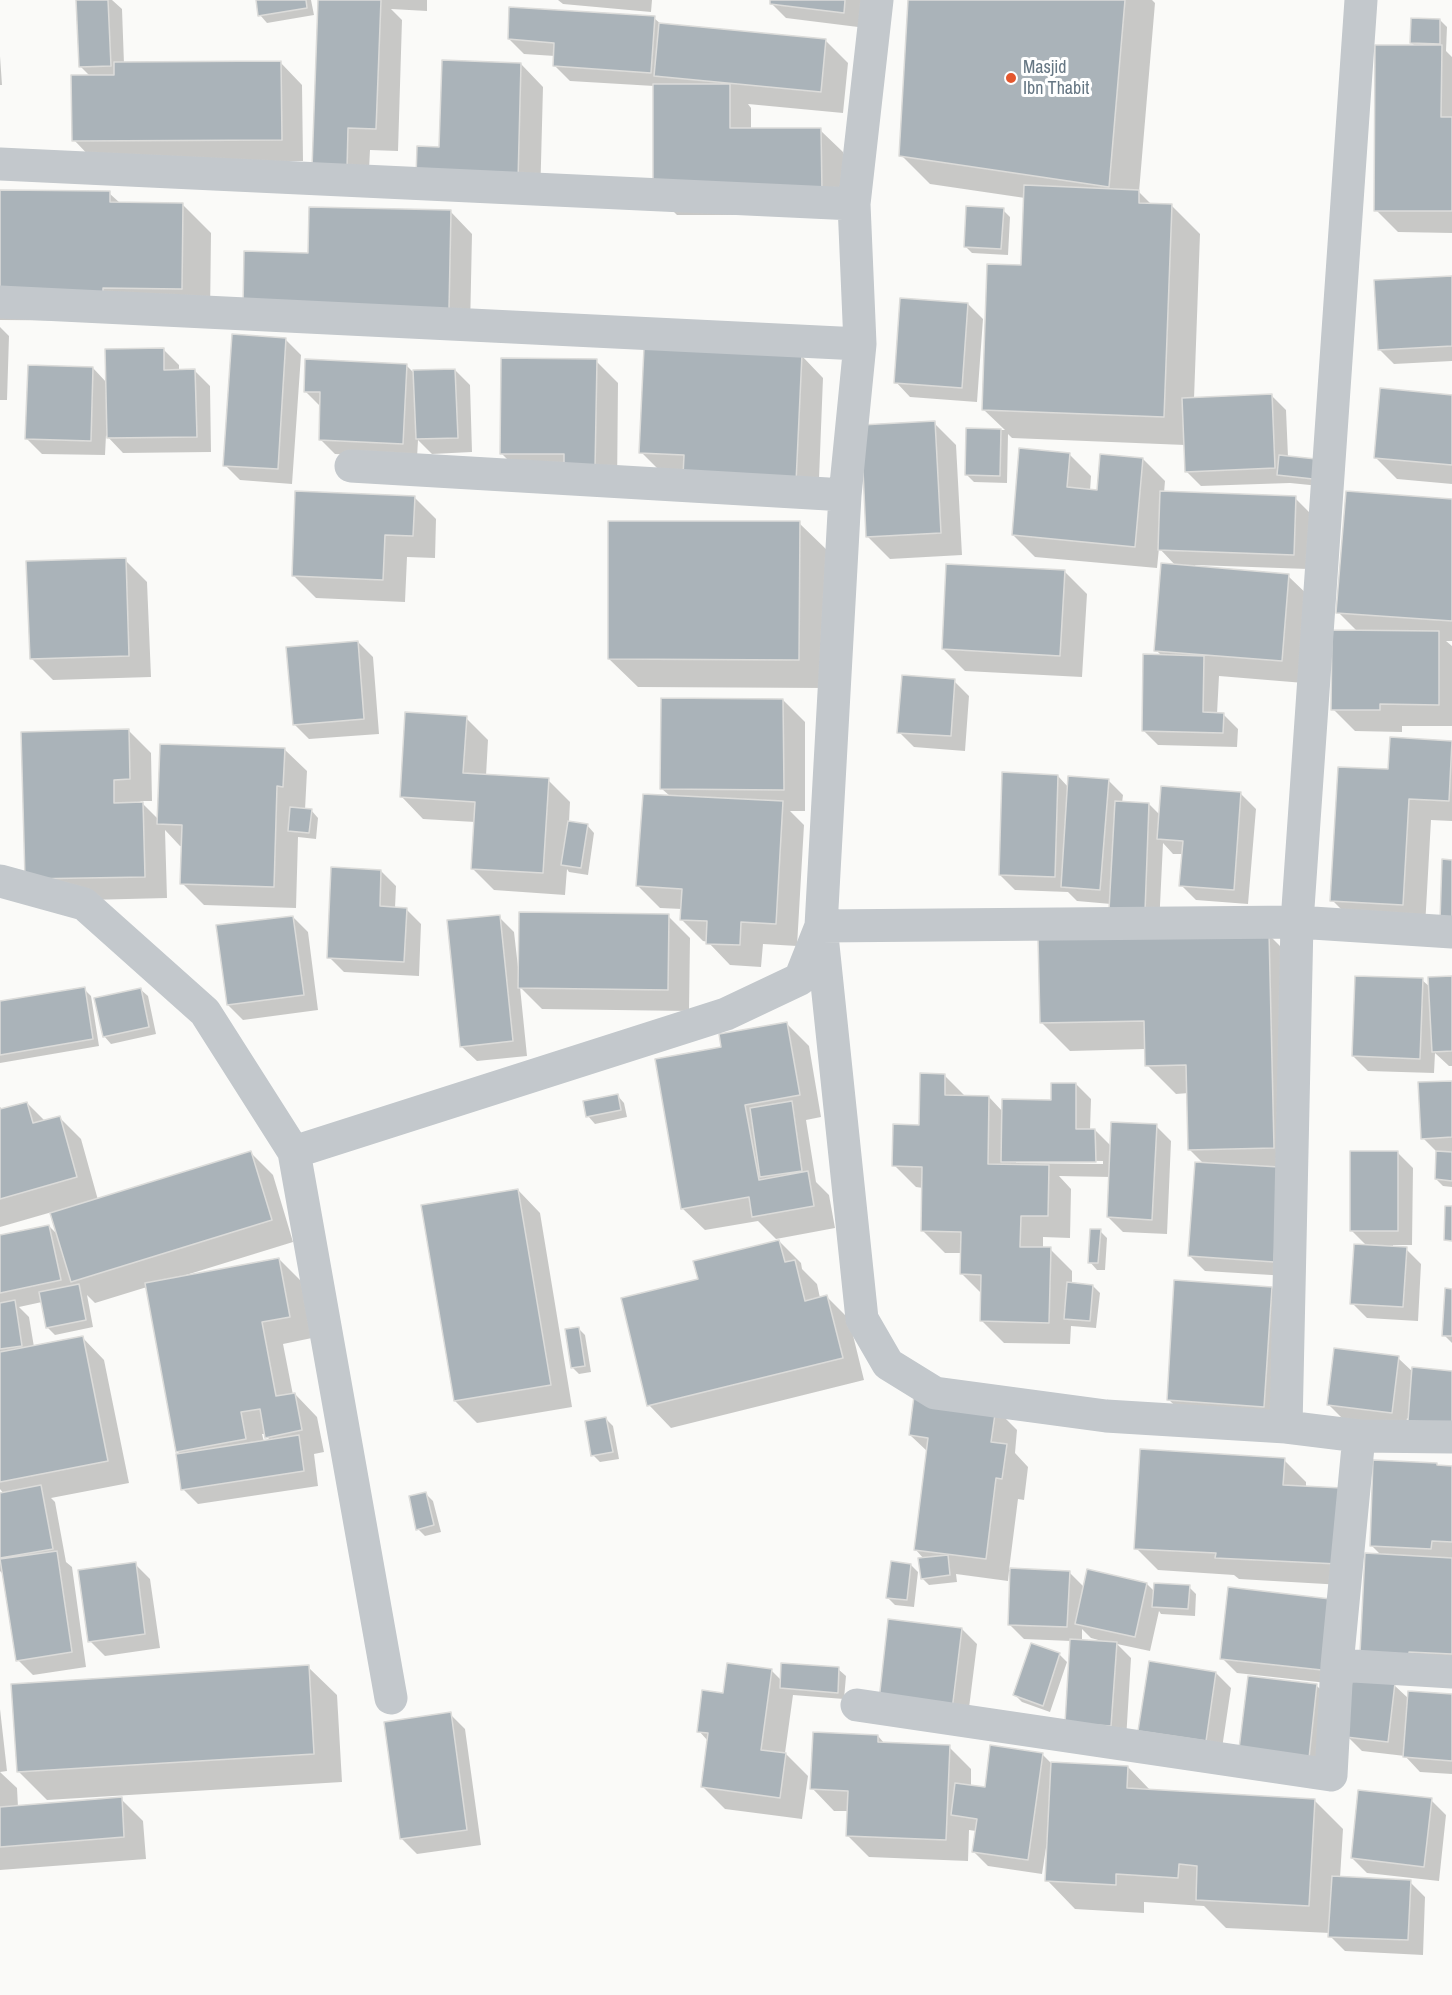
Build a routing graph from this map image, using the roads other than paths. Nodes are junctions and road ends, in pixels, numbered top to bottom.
1 (877, 0) edge
2 (1361, 0) edge
3 (0, 164) edge
4 (854, 204) junction
5 (0, 302) edge
6 (860, 344) junction
7 (351, 466) dead end
8 (845, 495) junction
9 (0, 881) edge
10 (1297, 922) junction
11 (821, 926) junction
12 (1452, 932) edge
13 (294, 1152) junction
14 (1286, 1427) junction
15 (1359, 1436) junction
16 (1452, 1437) edge
17 (1337, 1665) junction
18 (1452, 1672) edge
19 (391, 1698) dead end
20 (857, 1705) dead end

1 - 4 street
2 - 10 street
3 - 4 street
4 - 6 street
5 - 6 street
6 - 8 street
7 - 8 street
8 - 11 street
9 - 13 street
10 - 11 street
10 - 12 street
10 - 14 street
11 - 13 street
11 - 14 street
13 - 19 street
14 - 15 street
15 - 16 street
15 - 17 street
17 - 18 street
17 - 20 street

